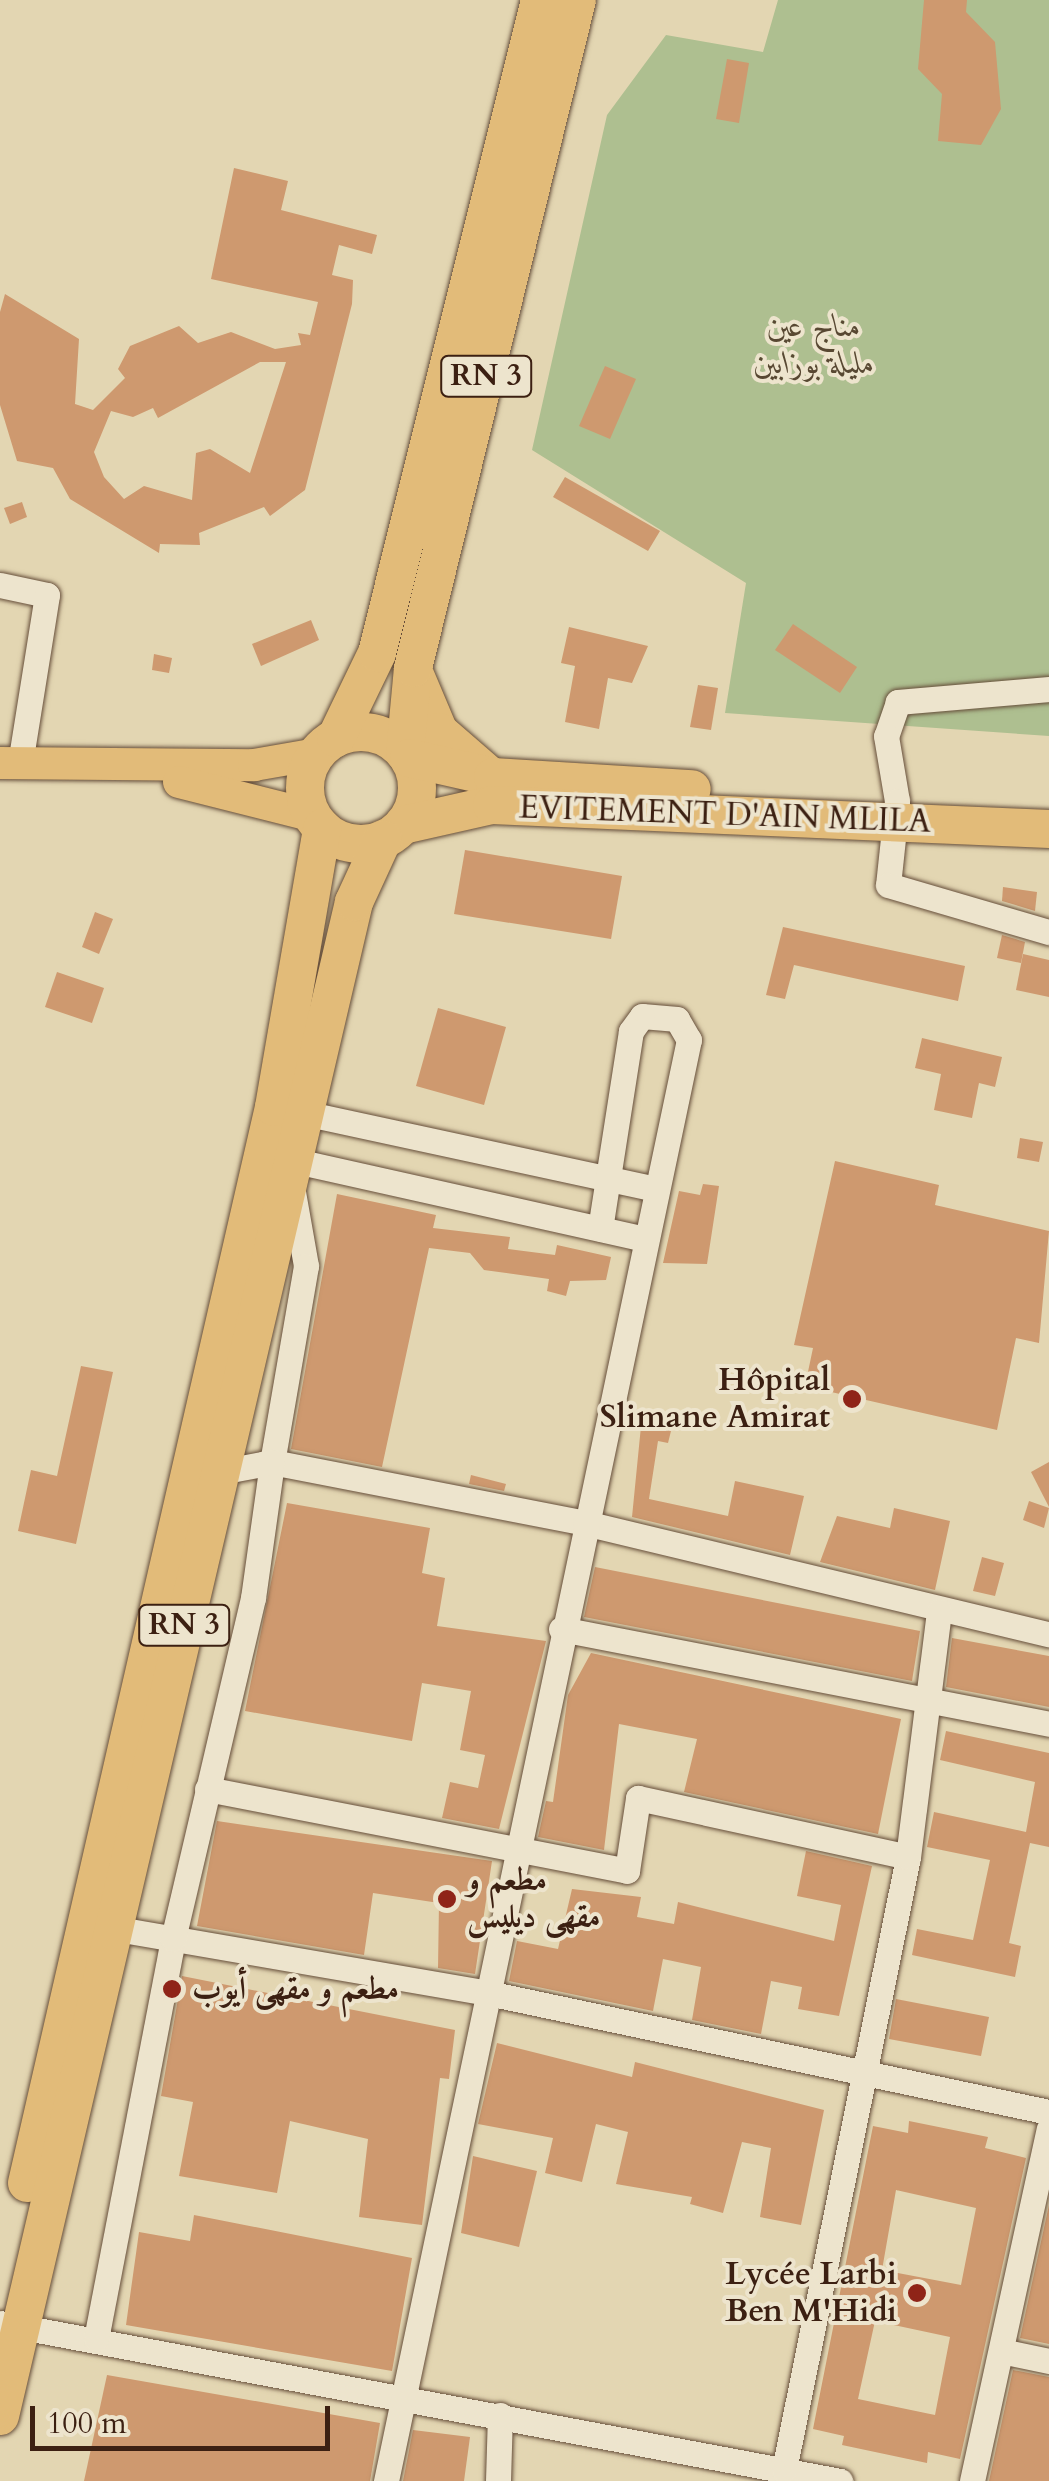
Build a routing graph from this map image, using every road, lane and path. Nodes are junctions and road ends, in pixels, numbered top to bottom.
1 (540, 0) edge
2 (576, 0) edge
3 (0, 585) edge
4 (413, 668) junction
5 (1049, 688) edge
6 (326, 746) junction
7 (407, 756) junction
8 (10, 764) edge
9 (86, 767) junction
10 (492, 777) junction
11 (1049, 810) edge
12 (897, 811) junction
13 (318, 822) junction
14 (1049, 829) edge
15 (393, 832) junction
16 (1049, 932) edge
17 (304, 1113) junction
18 (282, 1163) junction
19 (607, 1178) junction
20 (656, 1189) junction
21 (600, 1229) junction
22 (645, 1239) junction
23 (272, 1462) junction
24 (220, 1472) junction
25 (586, 1523) junction
26 (938, 1610) junction
27 (561, 1629) junction
28 (1049, 1634) edge
29 (926, 1699) junction
30 (1049, 1724) edge
31 (207, 1789) junction
32 (517, 1853) junction
33 (908, 1857) junction
34 (96, 1926) junction
35 (173, 1939) junction
36 (488, 1993) junction
37 (862, 2072) junction
38 (1049, 2112) edge
39 (1049, 2130) edge
40 (6, 2315) edge
41 (96, 2340) junction
42 (1000, 2351) junction
43 (1049, 2361) edge
44 (404, 2396) junction
45 (500, 2415) junction
46 (0, 2416) edge
47 (784, 2470) junction
48 (386, 2481) edge
49 (498, 2481) edge
50 (840, 2481) edge
51 (972, 2481) edge

1 - 6 highway, RN 3
2 - 4 highway, RN 3
3 - 8 street
4 - 7 highway, RN 3
4 - 10 highway
5 - 12 street
6 - 7 highway
6 - 9 main road
6 - 13 highway
7 - 10 highway, EVITEMENT D'AIN MLILA
7 - 15 highway
8 - 9 main road
9 - 13 main road
10 - 12 highway, EVITEMENT D'AIN MLILA
11 - 12 highway, EVITEMENT D'AIN MLILA
12 - 14 highway, EVITEMENT D'AIN MLILA
12 - 15 highway, EVITEMENT D'AIN MLILA
12 - 16 street
13 - 15 highway
13 - 18 highway, RN 3
15 - 17 highway, RN 3
17 - 18 highway, RN 3
17 - 19 street
18 - 21 street
18 - 23 street
18 - 24 highway, RN 3
18 - 34 highway, RN 3
19 - 20 street
19 - 20 street
19 - 21 street
20 - 22 street
21 - 22 street
22 - 25 street
23 - 24 street
23 - 25 street
23 - 31 street
24 - 34 highway, RN 3
25 - 26 street
25 - 27 street
26 - 28 street
26 - 29 street
27 - 29 street
27 - 32 street
29 - 30 street
29 - 33 street
31 - 32 street
31 - 35 street
32 - 33 street
32 - 36 street
33 - 37 street
34 - 35 street
34 - 40 highway, RN 3
35 - 36 street
35 - 41 street
36 - 37 street
36 - 44 street
37 - 38 street
37 - 47 street
39 - 42 street
40 - 41 street
40 - 46 highway, RN 3
41 - 44 street
42 - 43 street
42 - 51 street
44 - 45 street
44 - 48 street
45 - 47 street
45 - 49 street
47 - 50 street

